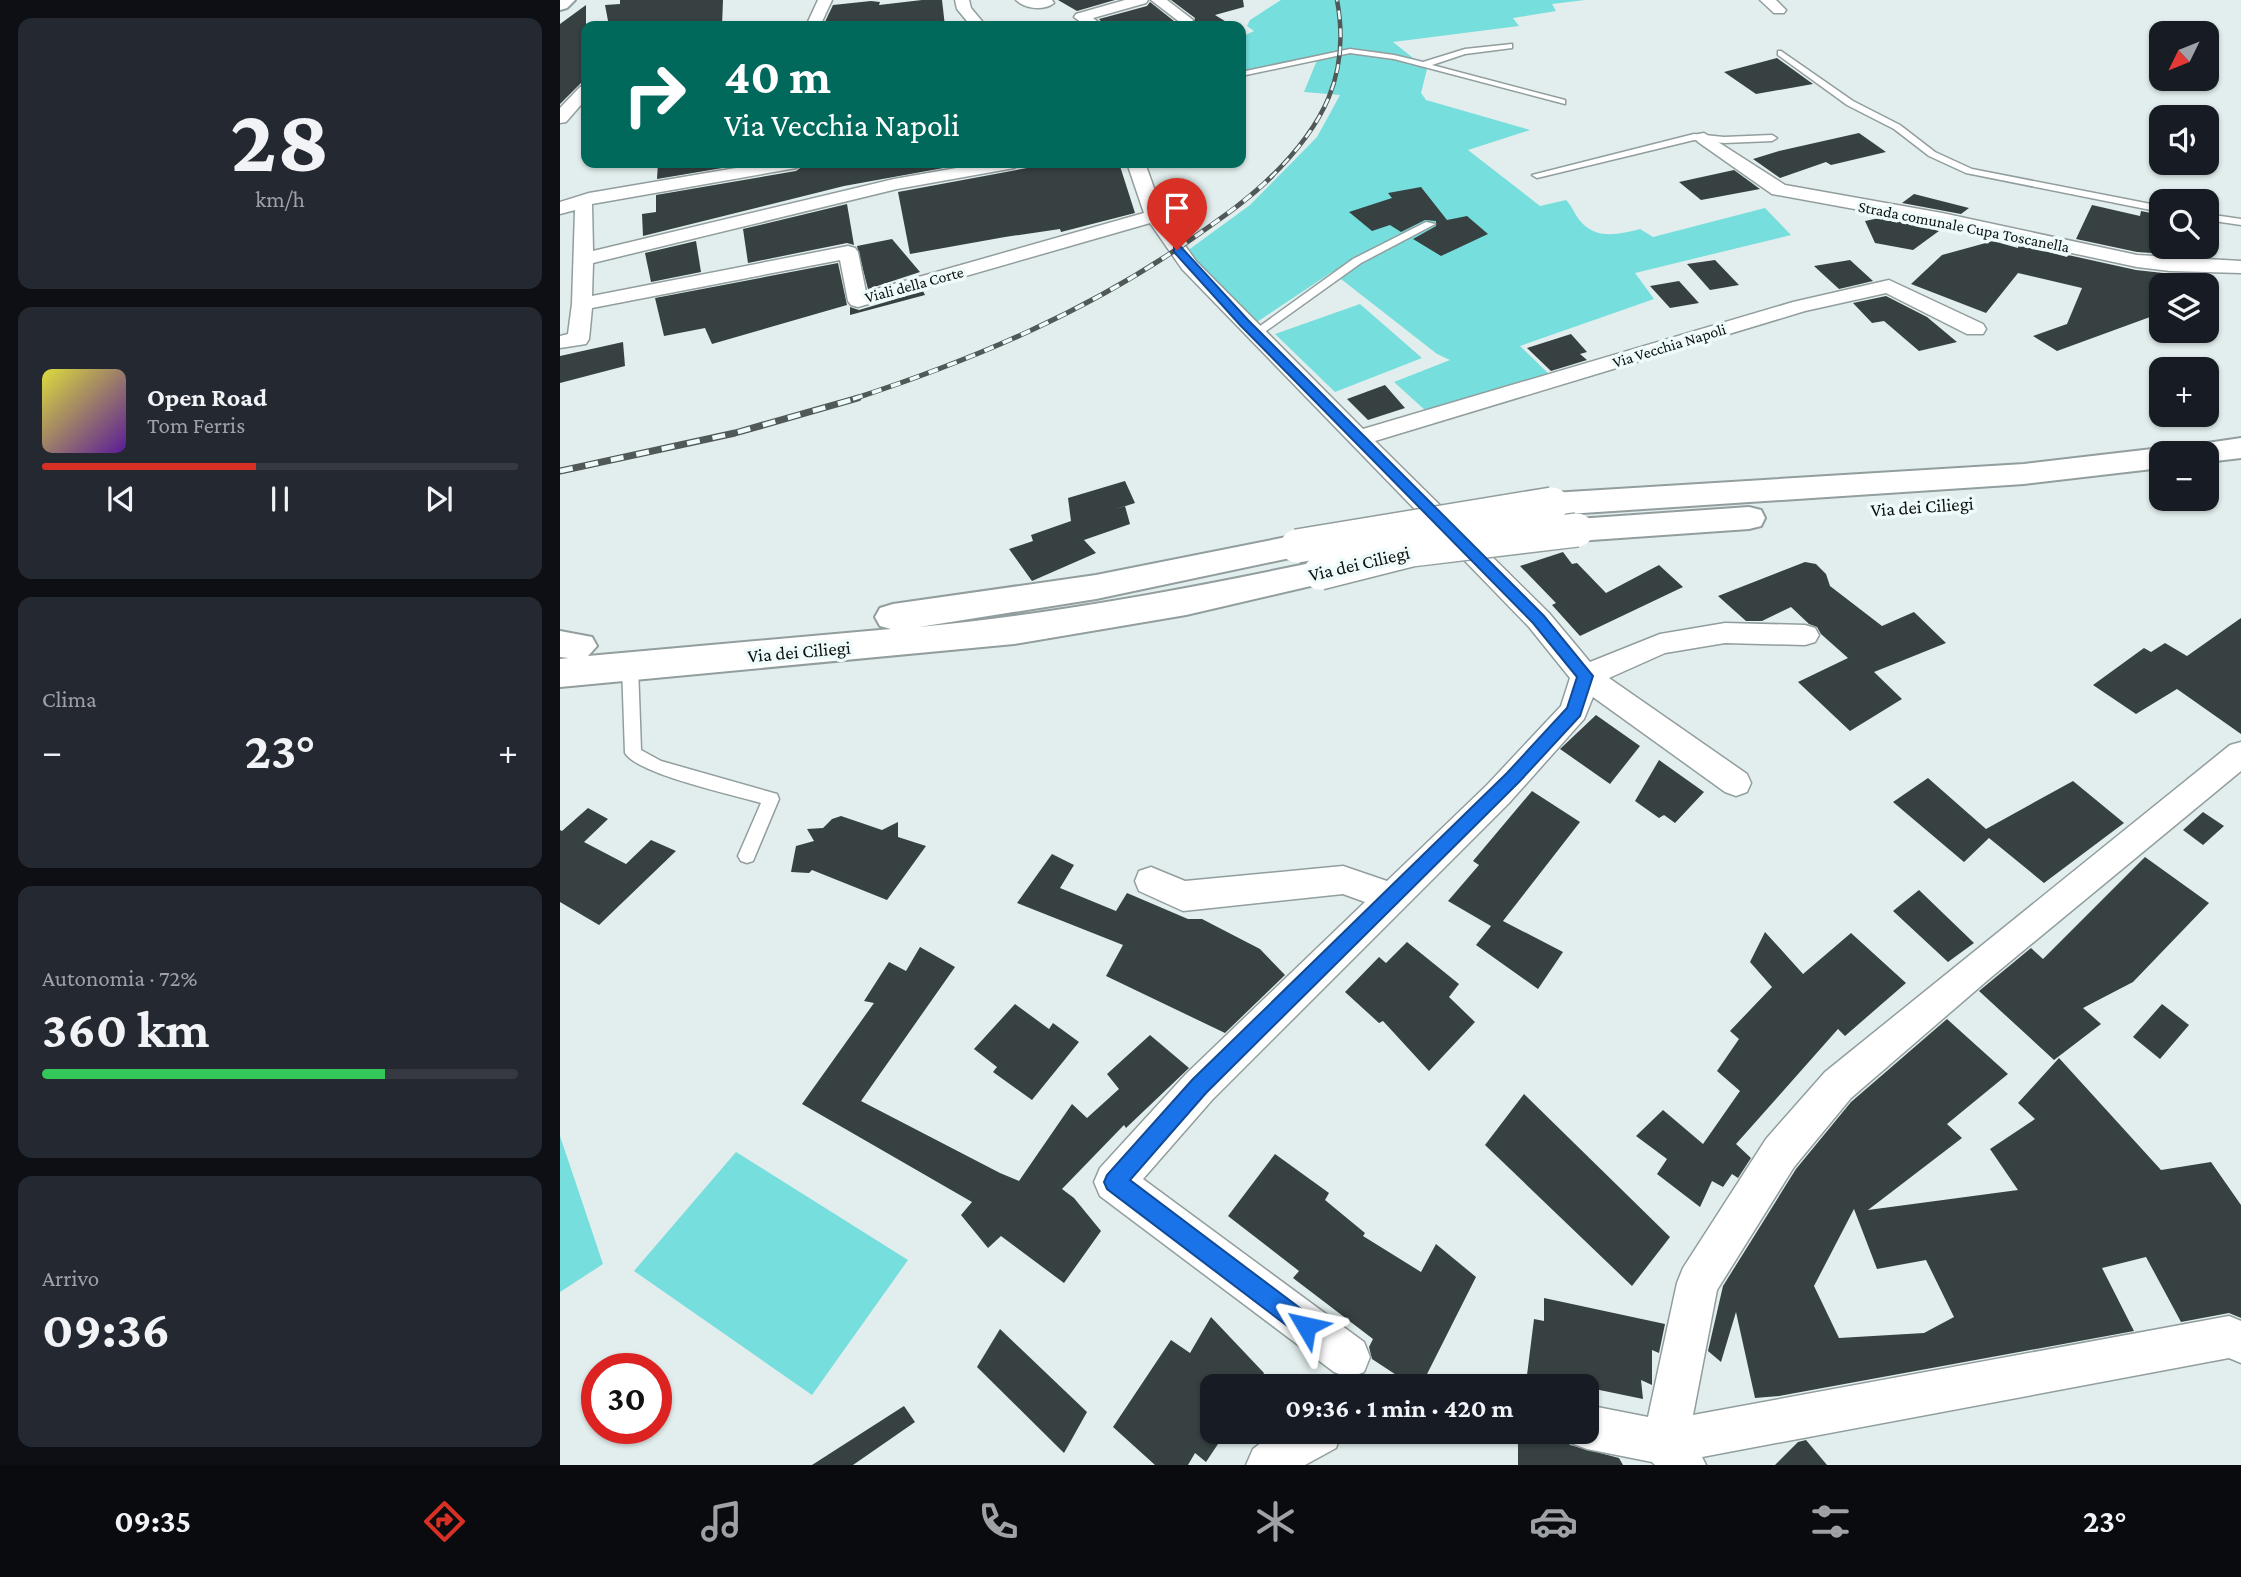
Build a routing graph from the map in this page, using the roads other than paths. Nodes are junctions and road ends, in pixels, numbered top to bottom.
1 (566, 0) edge
2 (825, 0) edge
3 (961, 0) edge
4 (1023, 0) edge
5 (1141, 0) edge
6 (1158, 0) edge
7 (1047, 3) dead end
8 (560, 4) edge
9 (815, 21) edge
10 (975, 21) edge
11 (1088, 21) edge
12 (1183, 21) edge
13 (1509, 46) dead end
14 (1781, 53) dead end
15 (1423, 65) junction
16 (1246, 73) edge
17 (581, 94) edge
18 (581, 96) edge
19 (560, 98) edge
20 (1563, 102) dead end
21 (560, 118) edge
22 (1704, 138) junction
23 (1772, 138) dead end
24 (767, 168) edge
25 (985, 168) edge
26 (1138, 168) edge
27 (1536, 175) dead end
28 (584, 206) dead end
29 (2149, 207) edge
30 (560, 208) edge
31 (1155, 216) junction
32 (2219, 219) edge
33 (2241, 222) edge
34 (1430, 224) dead end
35 (583, 258) junction
36 (2241, 267) edge
37 (582, 304) junction
38 (1975, 329) dead end
39 (1255, 334) junction
40 (560, 342) edge
41 (1358, 438) junction
42 (2241, 448) edge
43 (2219, 451) edge
44 (2149, 459) edge
45 (2241, 475) edge
46 (2219, 478) edge
47 (2149, 485) edge
48 (1805, 635) dead end
49 (565, 652) edge
50 (630, 666) junction
51 (1585, 676) junction
52 (2241, 754) edge
53 (1736, 783) dead end
54 (747, 856) dead end
55 (1151, 881) dead end
56 (1393, 898) junction
57 (2241, 1342) edge
58 (1349, 1357) dead end
59 (1599, 1431) edge
60 (1298, 1444) edge
61 (1674, 1453) edge
62 (1269, 1465) edge

1 - 8 main road
2 - 9 street
3 - 10 street
4 - 7 street
5 - 11 street
6 - 12 street
13 - 15 lane
14 - 29 lane
15 - 16 lane
15 - 20 lane
17 - 19 street
18 - 21 street
22 - 23 lane
22 - 27 lane
22 - 36 street, Strada comunale Cupa Toscanella
24 - 30 street
25 - 35 street
26 - 31 street
28 - 35 street
31 - 37 street, Viali della Corte
31 - 39 street
32 - 33 lane
34 - 39 lane
35 - 37 street
37 - 40 street
38 - 41 street, Via Vecchia Napoli
39 - 41 street
41 - 51 street
42 - 43 main road
44 - 49 main road, Via dei Ciliegi, bridge
45 - 46 main road
47 - 50 main road, Via dei Ciliegi, bridge
48 - 51 street
49 - 50 main road, Via dei Ciliegi
50 - 54 lane
51 - 53 street
51 - 56 street
52 - 61 street
55 - 56 street
56 - 58 street
57 - 61 street
59 - 61 street
60 - 62 street

